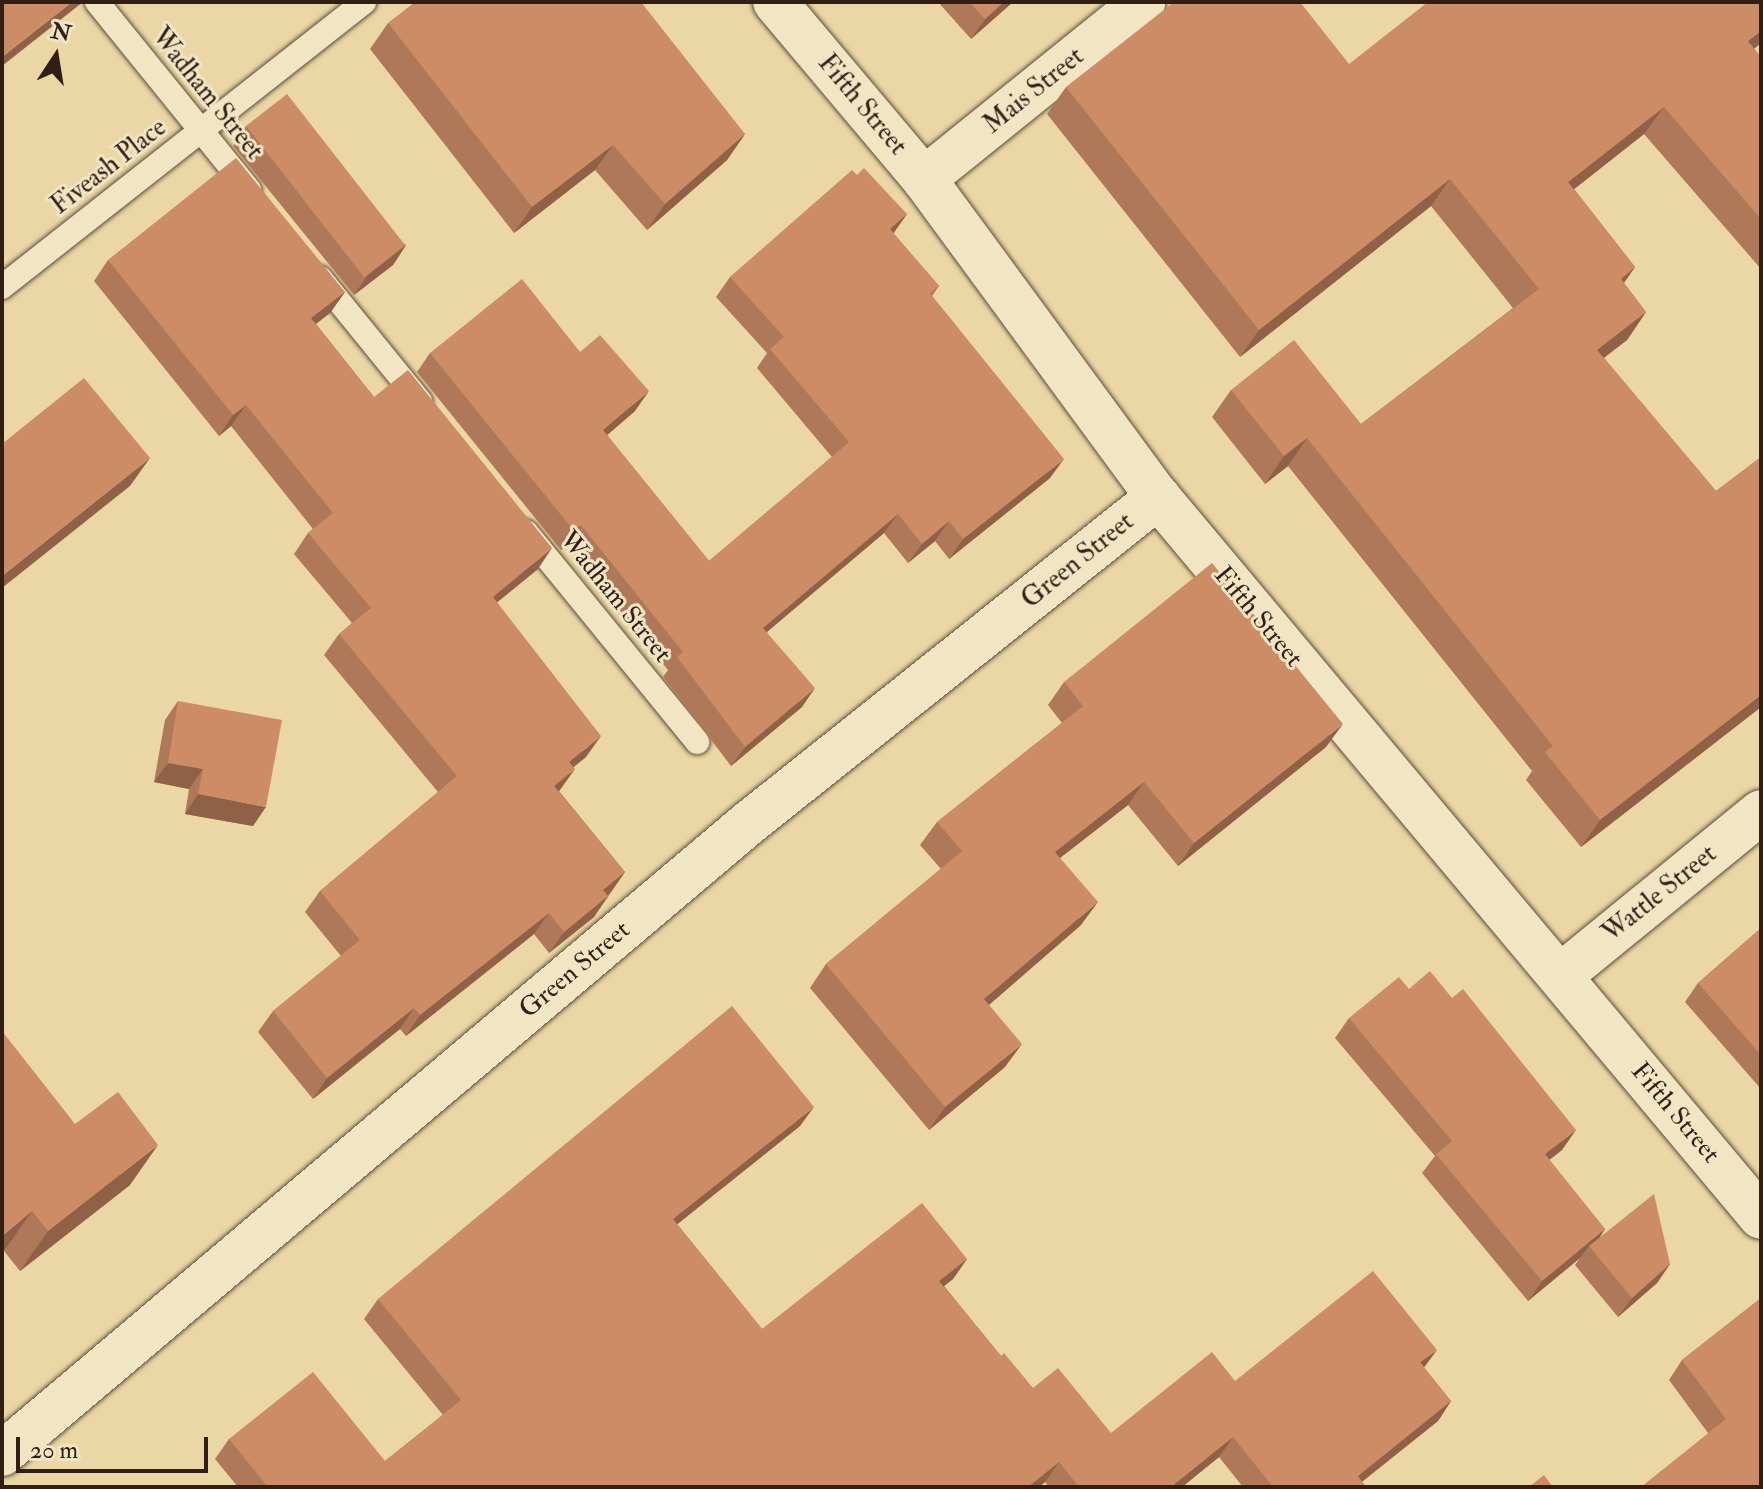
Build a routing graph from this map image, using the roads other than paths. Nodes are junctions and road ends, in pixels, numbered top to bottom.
1 (97, 2) edge
2 (364, 2) edge
3 (775, 2) edge
4 (1143, 2) edge
5 (201, 131) junction
6 (924, 179) junction
7 (260, 204) edge
8 (300, 253) edge
9 (2, 287) edge
10 (439, 424) edge
11 (1158, 497) junction
12 (508, 510) edge
13 (697, 742) dead end
14 (1761, 812) edge
15 (1560, 976) junction
16 (1761, 1217) edge
17 (2, 1454) edge

1 - 5 lane, Wadham Street
2 - 5 lane, Fiveash Place
3 - 6 street, Fifth Street
4 - 6 street, Mais Street
5 - 7 lane, Wadham Street
5 - 9 lane, Fiveash Place
6 - 11 street, Fifth Street
8 - 10 lane
11 - 15 street, Fifth Street
11 - 17 street, Green Street
12 - 13 lane, Wadham Street
14 - 15 street, Wattle Street
15 - 16 street, Fifth Street

